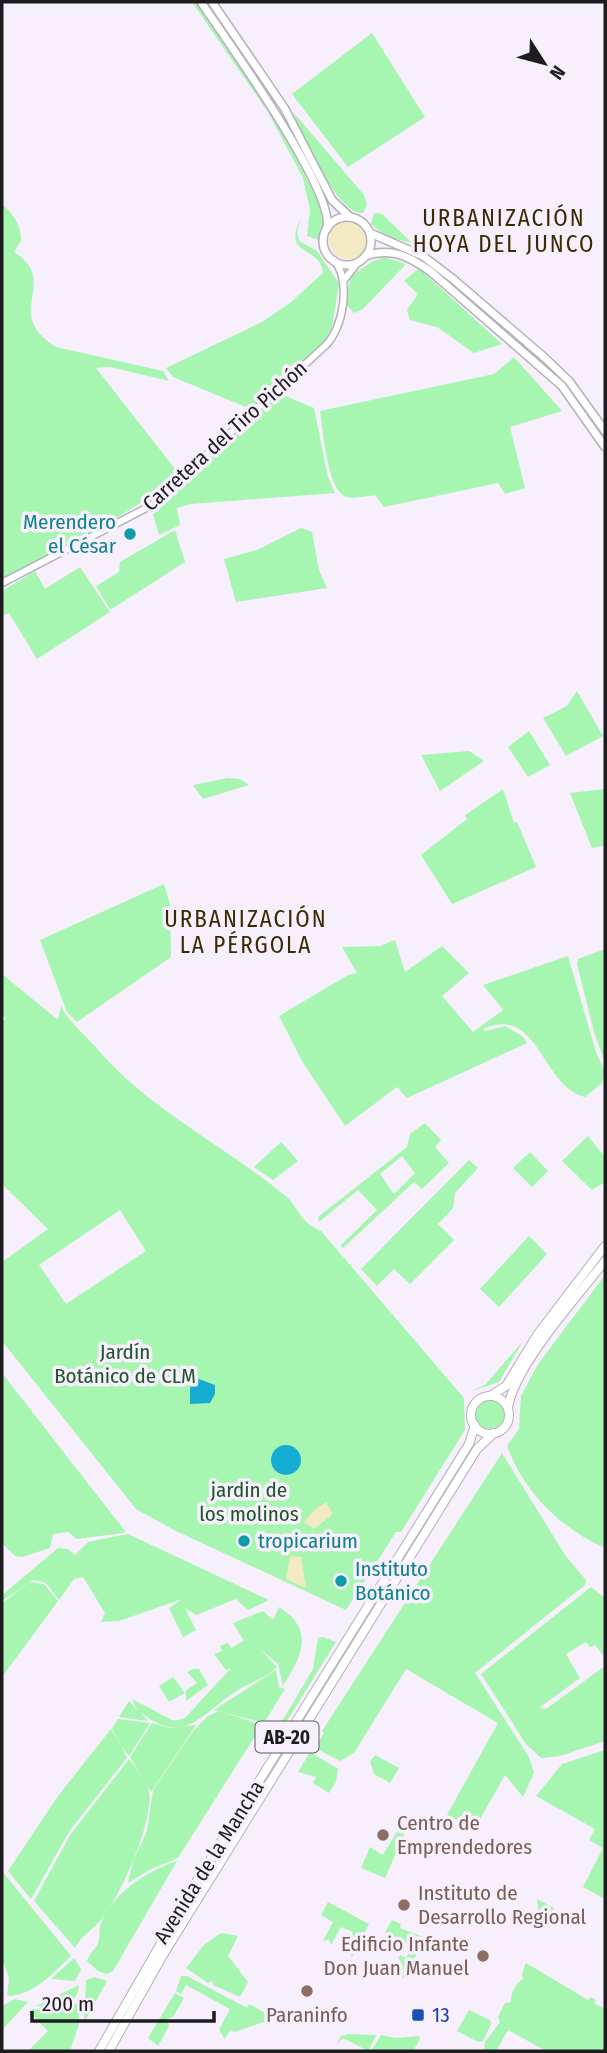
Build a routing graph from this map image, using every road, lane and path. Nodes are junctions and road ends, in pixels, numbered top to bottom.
1 (201, 2) edge
2 (212, 2) edge
3 (350, 217) junction
4 (327, 229) junction
5 (370, 233) junction
6 (362, 259) junction
7 (334, 260) junction
8 (343, 281) junction
9 (605, 432) edge
10 (605, 447) edge
11 (2, 583) edge
12 (605, 1245) edge
13 (605, 1261) edge
14 (490, 1396) junction
15 (508, 1408) junction
16 (475, 1425) junction
17 (494, 1433) junction
18 (100, 2051) edge
19 (109, 2051) edge

1 - 4 main road
2 - 3 main road
3 - 4 main road
3 - 5 main road
4 - 7 main road
5 - 6 main road
5 - 9 main road
6 - 7 main road
6 - 8 street
6 - 10 main road
7 - 8 street
8 - 11 street, Carretera del Tiro Pichón
12 - 14 main road
13 - 15 main road, AB-20
14 - 15 main road
14 - 16 main road, AB-20
15 - 17 main road, AB-20
16 - 17 main road
16 - 18 main road, Avenida de la Mancha / AB-20
17 - 19 main road, Avenida de la Mancha / AB-20

